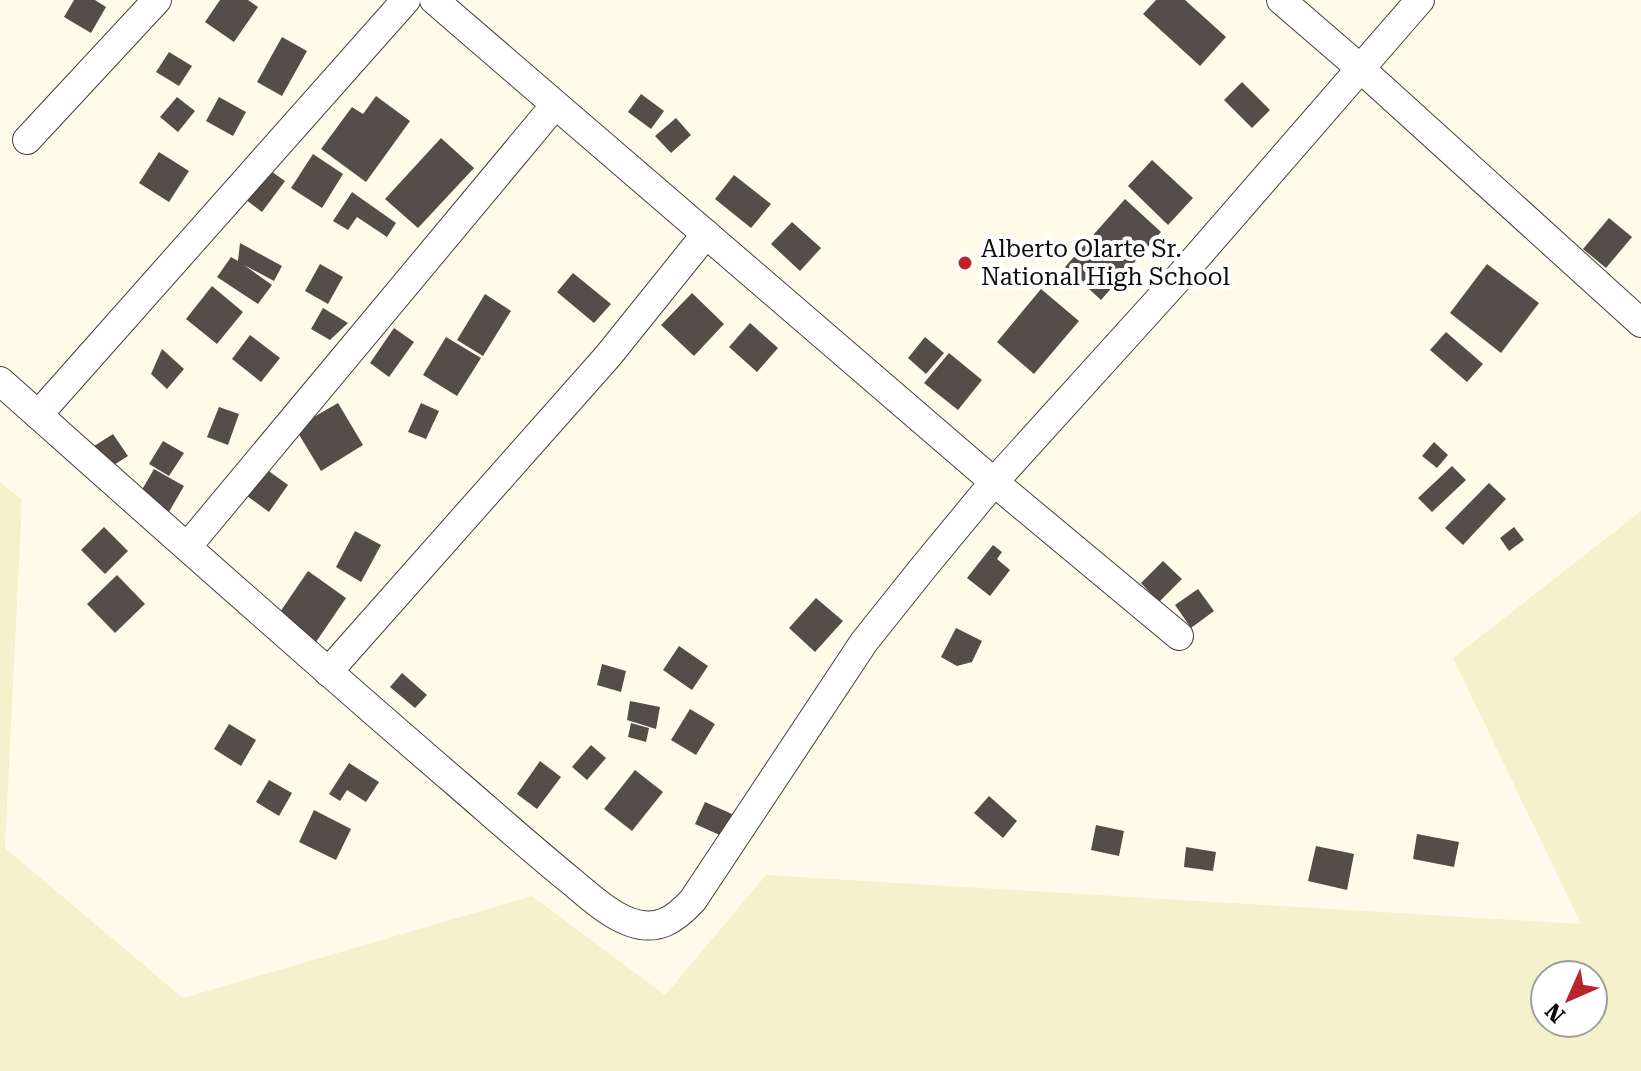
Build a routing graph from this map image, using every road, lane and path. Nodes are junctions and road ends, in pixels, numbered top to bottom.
1 (157, 0) edge
2 (406, 0) edge
3 (434, 0) edge
4 (1281, 0) edge
5 (1420, 0) edge
6 (1361, 69) junction
7 (555, 105) junction
8 (27, 140) dead end
9 (706, 234) junction
10 (1641, 323) edge
11 (0, 381) edge
12 (38, 415) junction
13 (994, 482) junction
14 (187, 547) junction
15 (1179, 636) dead end
16 (328, 672) junction

1 - 8 street
2 - 12 street
3 - 7 street
4 - 6 street
5 - 6 street
6 - 10 street
6 - 13 street
7 - 9 street
7 - 14 street
9 - 13 street
9 - 16 street
11 - 12 street
12 - 14 street
13 - 15 street
13 - 16 street
14 - 16 street

